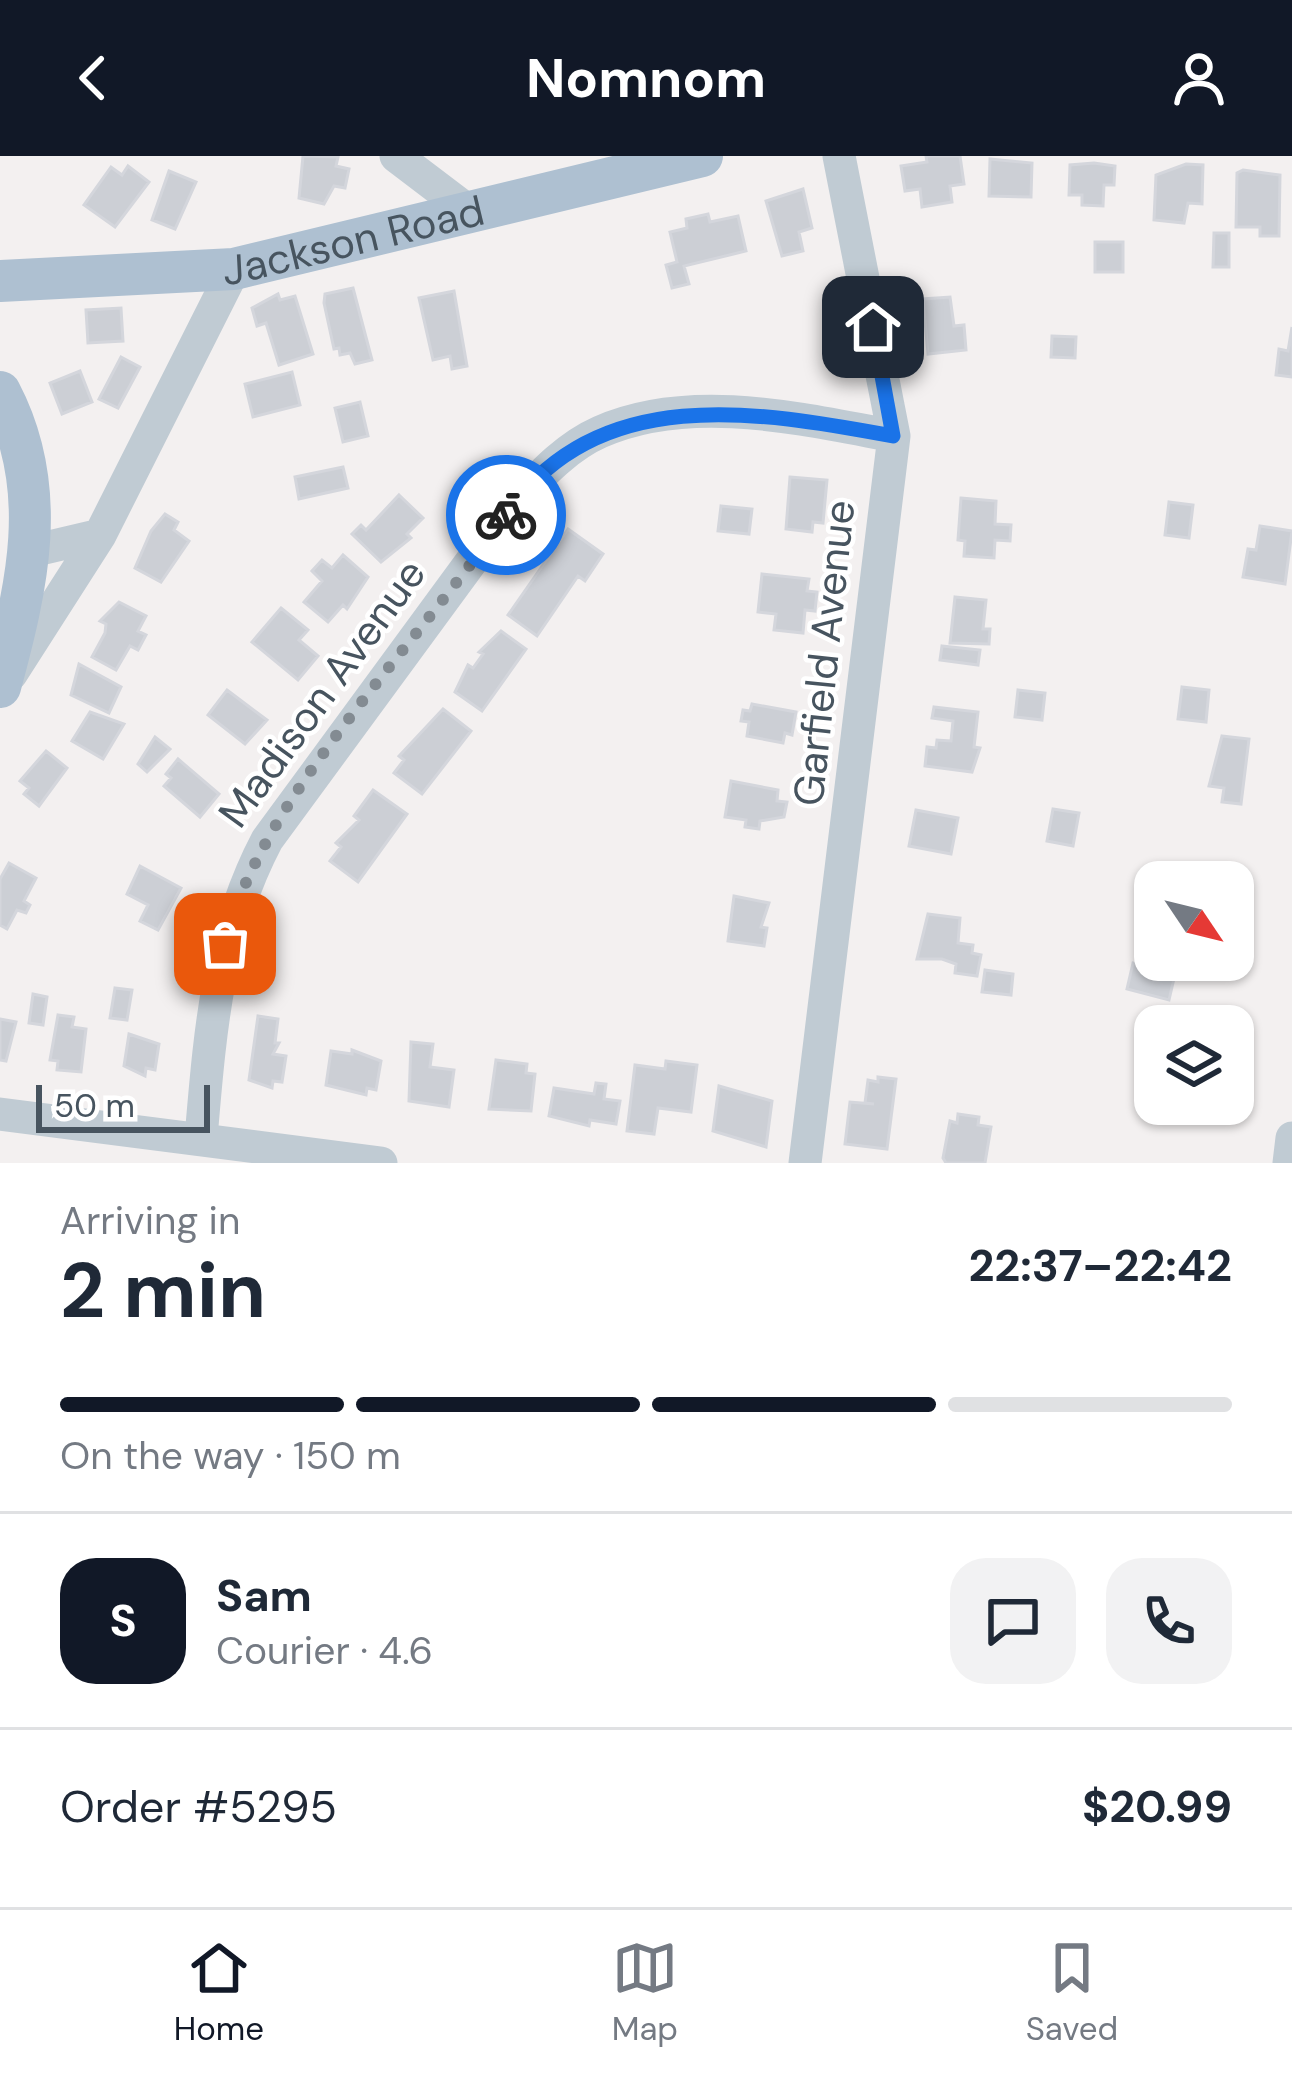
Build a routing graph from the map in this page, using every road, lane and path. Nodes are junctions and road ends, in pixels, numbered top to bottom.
1 (396, 156) edge
2 (839, 156) edge
3 (680, 159) edge
4 (467, 210) junction
5 (234, 269) junction
6 (0, 281) edge
7 (0, 392) edge
8 (893, 436) junction
9 (100, 535) junction
10 (32, 551) junction
11 (0, 689) edge
12 (0, 1114) edge
13 (201, 1138) junction
14 (1292, 1138) edge
15 (381, 1163) edge
16 (805, 1163) edge
17 (1289, 1163) edge

1 - 4 street
2 - 8 street, Garfield Avenue
3 - 4 main road, Jackson Road
4 - 5 main road, Jackson Road
5 - 6 main road, Jackson Road
5 - 9 street
7 - 10 main road
8 - 13 street, Madison Avenue
8 - 16 street, Garfield Avenue
9 - 10 street
9 - 11 street
10 - 11 main road
12 - 13 street
13 - 15 street
14 - 17 street

